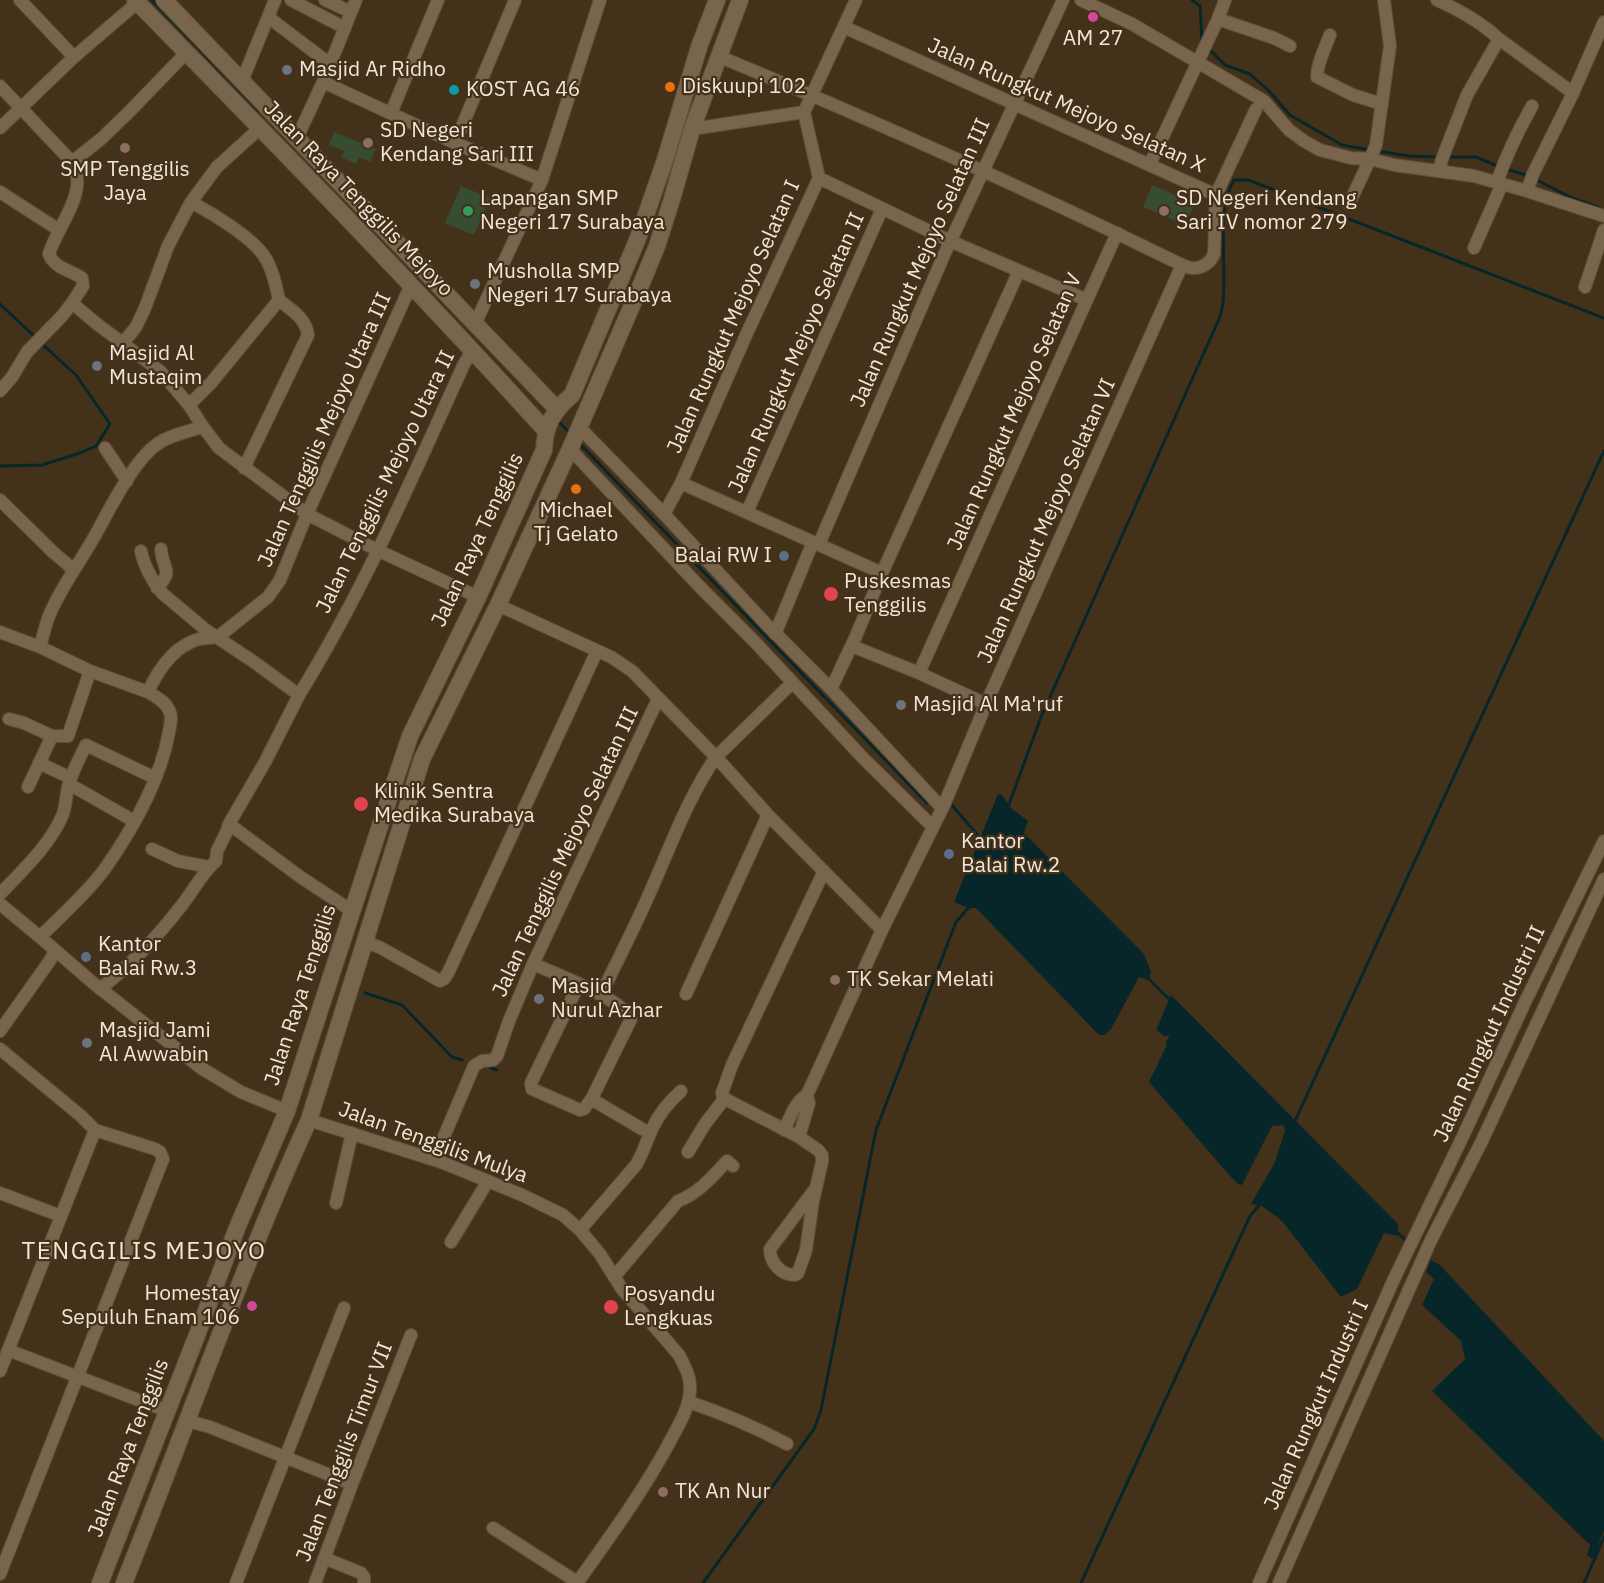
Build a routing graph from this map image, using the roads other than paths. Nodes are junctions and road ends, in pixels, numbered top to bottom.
1 (20, 0) edge
2 (164, 0) edge
3 (274, 0) edge
4 (291, 0) edge
5 (325, 0) edge
6 (356, 0) edge
7 (438, 0) edge
8 (515, 0) edge
9 (600, 0) edge
10 (717, 0) edge
11 (740, 0) edge
12 (856, 0) edge
13 (1063, 0) edge
14 (1081, 0) edge
15 (1225, 0) edge
16 (1384, 0) edge
17 (1437, 0) edge
18 (136, 1) edge
19 (1456, 4) edge
20 (351, 12) junction
21 (268, 17) junction
22 (1218, 19) junction
23 (844, 27) junction
24 (345, 28) junction
25 (1603, 28) edge
26 (180, 32) junction
27 (1330, 35) dead end
28 (1498, 39) junction
29 (1290, 45) dead end
30 (186, 53) junction
31 (718, 56) junction
32 (74, 57) junction
33 (1197, 62) junction
34 (330, 64) junction
35 (242, 81) junction
36 (322, 82) junction
37 (0, 86) edge
38 (1573, 93) junction
39 (813, 96) junction
40 (1014, 103) junction
41 (1382, 104) junction
42 (1532, 106) dead end
43 (21, 109) junction
44 (1256, 109) dead end
45 (804, 112) junction
46 (391, 113) junction
47 (0, 128) edge
48 (259, 129) junction
49 (692, 129) junction
50 (297, 138) junction
51 (455, 143) junction
52 (1373, 153) junction
53 (72, 162) junction
54 (1441, 162) junction
55 (1150, 164) junction
56 (983, 171) junction
57 (1501, 176) junction
58 (819, 178) junction
59 (542, 180) junction
60 (1530, 182) junction
61 (0, 192) edge
62 (1216, 195) junction
63 (191, 202) junction
64 (1349, 204) dead end
65 (882, 209) junction
66 (1604, 216) edge
67 (59, 230) junction
68 (1604, 230) edge
69 (1117, 233) junction
70 (950, 241) junction
71 (1474, 248) dead end
72 (401, 260) junction
73 (1182, 264) junction
74 (1019, 271) junction
75 (625, 272) junction
76 (643, 280) junction
77 (411, 285) junction
78 (1585, 287) dead end
79 (279, 300) junction
80 (1087, 300) junction
81 (72, 303) junction
82 (475, 324) junction
83 (123, 343) junction
84 (472, 350) junction
85 (0, 391) edge
86 (189, 405) junction
87 (552, 419) junction
88 (203, 427) junction
89 (575, 437) junction
90 (105, 448) dead end
91 (244, 468) junction
92 (127, 481) junction
93 (681, 483) junction
94 (0, 500) edge
95 (520, 506) junction
96 (747, 512) junction
97 (307, 514) junction
98 (664, 514) junction
99 (539, 516) junction
100 (816, 543) junction
101 (161, 549) dead end
102 (141, 551) dead end
103 (378, 551) junction
104 (74, 570) junction
105 (882, 573) junction
106 (158, 588) junction
107 (477, 597) junction
108 (498, 605) junction
109 (0, 632) edge
110 (763, 633) junction
111 (218, 637) junction
112 (852, 646) junction
113 (39, 647) junction
114 (597, 651) junction
115 (90, 671) junction
116 (920, 673) junction
117 (439, 678) junction
118 (792, 683) junction
119 (458, 688) junction
120 (831, 689) junction
121 (148, 692) junction
122 (299, 695) junction
123 (658, 699) junction
124 (986, 704) junction
125 (9, 719) dead end
126 (52, 736) junction
127 (716, 757) junction
128 (39, 764) junction
129 (155, 778) junction
130 (70, 782) junction
131 (28, 787) dead end
132 (942, 808) junction
133 (768, 815) junction
134 (134, 820) junction
135 (229, 824) junction
136 (932, 826) junction
137 (1604, 841) edge
138 (152, 849) dead end
139 (209, 867) junction
140 (824, 871) junction
141 (1604, 879) edge
142 (0, 894) edge
143 (0, 904) edge
144 (352, 910) junction
145 (882, 930) junction
146 (40, 937) junction
147 (366, 942) junction
148 (55, 950) junction
149 (533, 964) junction
150 (579, 984) junction
151 (100, 988) junction
152 (686, 994) dead end
153 (601, 995) junction
154 (1526, 1000) junction
155 (1542, 1009) junction
156 (0, 1031) edge
157 (0, 1049) edge
158 (681, 1091) dead end
159 (807, 1095) junction
160 (592, 1098) junction
161 (725, 1098) junction
162 (287, 1111) junction
163 (309, 1120) junction
164 (642, 1129) dead end
165 (95, 1130) junction
166 (784, 1130) junction
167 (352, 1133) junction
168 (799, 1137) junction
169 (688, 1152) dead end
170 (434, 1160) junction
171 (733, 1166) dead end
172 (488, 1181) junction
173 (816, 1189) junction
174 (0, 1193) edge
175 (336, 1203) dead end
176 (61, 1216) junction
177 (580, 1230) junction
178 (451, 1242) dead end
179 (1412, 1242) junction
180 (1425, 1252) junction
181 (222, 1268) junction
182 (242, 1277) junction
183 (614, 1277) junction
184 (344, 1308) dead end
185 (411, 1335) dead end
186 (8, 1350) junction
187 (0, 1371) edge
188 (77, 1377) junction
189 (689, 1402) junction
190 (167, 1411) junction
191 (188, 1421) junction
192 (787, 1444) dead end
193 (286, 1457) junction
194 (352, 1484) junction
195 (493, 1528) dead end
196 (117, 1539) junction
197 (138, 1547) junction
198 (324, 1558) junction
199 (0, 1574) edge
200 (577, 1582) edge
201 (100, 1583) edge
202 (124, 1583) edge
203 (236, 1583) edge
204 (315, 1583) edge
205 (363, 1583) edge
206 (1259, 1583) edge
207 (1279, 1583) edge

1 - 32 street
2 - 26 main road, Jalan Raya Tenggilis Mejoyo
3 - 21 street
4 - 24 street
5 - 20 street
6 - 20 street
7 - 46 street
8 - 51 street
9 - 59 street
10 - 75 main road
11 - 31 main road, Jalan Raya Tenggilis
12 - 23 street
13 - 40 street, Jalan Rungkut Mejoyo Selatan III
14 - 33 street
15 - 22 street
16 - 41 street
17 - 19 street
18 - 26 main road, Jalan Raya Tenggilis Mejoyo
18 - 32 street
19 - 28 street
20 - 24 street
21 - 34 street
21 - 35 street
22 - 29 street
22 - 33 street
23 - 39 street
23 - 40 street, Jalan Rungkut Mejoyo Selatan X
24 - 34 street
25 - 38 street
26 - 30 main road, Jalan Raya Tenggilis Mejoyo
26 - 35 main road, Jalan Raya Tenggilis Mejoyo
27 - 41 street
28 - 38 street
28 - 54 street
30 - 48 main road, Jalan Raya Tenggilis Mejoyo
30 - 53 street
31 - 39 street
31 - 49 main road, Jalan Raya Tenggilis
32 - 43 street
33 - 52 street
33 - 55 street
34 - 36 street
35 - 50 main road, Jalan Raya Tenggilis Mejoyo
36 - 46 street
36 - 50 street
37 - 43 street
38 - 60 street
39 - 45 street
39 - 56 street
40 - 55 street, Jalan Rungkut Mejoyo Selatan X
40 - 56 street, Jalan Rungkut Mejoyo Selatan III
41 - 52 street
42 - 57 street
43 - 47 street
43 - 53 street
44 - 62 street
45 - 49 street
45 - 58 street, Jalan Rungkut Mejoyo Selatan I
46 - 51 street
48 - 63 street
48 - 72 main road, Jalan Raya Tenggilis Mejoyo
49 - 76 main road, Jalan Raya Tenggilis
50 - 72 main road, Jalan Raya Tenggilis Mejoyo
51 - 59 street
52 - 54 street
52 - 64 street
53 - 67 street
54 - 57 street
55 - 62 street, Jalan Rungkut Mejoyo Selatan X
56 - 69 street
56 - 70 street, Jalan Rungkut Mejoyo Selatan III
57 - 60 street
57 - 71 street
58 - 65 street
58 - 93 street, Jalan Rungkut Mejoyo Selatan I
59 - 82 street
60 - 66 street
61 - 67 street
62 - 73 street, Jalan Rungkut Mejoyo Selatan X
63 - 79 street
63 - 83 street
65 - 70 street
65 - 96 street, Jalan Rungkut Mejoyo Selatan II
67 - 81 street
68 - 78 street
69 - 73 street
69 - 80 street, Jalan Rungkut Mejoyo Selatan V
70 - 74 street
70 - 100 street, Jalan Rungkut Mejoyo Selatan III
72 - 77 main road, Jalan Raya Tenggilis Mejoyo
72 - 82 main road, Jalan Raya Tenggilis Mejoyo
73 - 124 street, Jalan Rungkut Mejoyo Selatan VI
74 - 80 street
74 - 105 street
75 - 76 main road
75 - 87 main road
76 - 89 main road, Jalan Raya Tenggilis
77 - 84 main road, Jalan Raya Tenggilis Mejoyo
77 - 97 street, Jalan Tenggilis Mejoyo Utara III
79 - 86 street
79 - 91 street
80 - 116 street, Jalan Rungkut Mejoyo Selatan V
81 - 83 street
81 - 85 street
82 - 87 main road, Jalan Raya Tenggilis Mejoyo
83 - 86 street
84 - 87 main road, Jalan Raya Tenggilis Mejoyo
84 - 103 street, Jalan Tenggilis Mejoyo Utara II
86 - 88 street
87 - 95 main road, Jalan Raya Tenggilis
88 - 91 street
88 - 92 street
89 - 98 street
89 - 99 main road, Jalan Raya Tenggilis
89 - 110 street
90 - 92 street
91 - 97 street
92 - 104 street
93 - 96 street
93 - 98 street, Jalan Rungkut Mejoyo Selatan I
94 - 104 street
95 - 99 main road
95 - 107 main road, Jalan Raya Tenggilis
96 - 100 street
97 - 103 street
97 - 111 street, Jalan Tenggilis Mejoyo Utara III
98 - 110 street
99 - 108 main road, Jalan Raya Tenggilis
100 - 105 street
100 - 110 street, Jalan Rungkut Mejoyo Selatan III
101 - 106 street
102 - 106 street
103 - 107 street
103 - 122 street, Jalan Tenggilis Mejoyo Utara II
104 - 113 street
105 - 112 street
106 - 111 street
107 - 117 main road, Jalan Raya Tenggilis
108 - 114 street
108 - 119 main road, Jalan Raya Tenggilis
109 - 113 street
110 - 118 street
110 - 120 street
111 - 121 street
111 - 122 street
112 - 116 street
112 - 120 street
113 - 115 street
114 - 123 street
114 - 147 street
115 - 121 street
115 - 126 street
116 - 124 street
117 - 119 main road
117 - 144 main road, Jalan Raya Tenggilis
118 - 127 street
118 - 136 street
119 - 147 main road, Jalan Raya Tenggilis
120 - 132 street
121 - 129 street
122 - 135 street, Jalan Tenggilis Mejoyo Utara II
123 - 127 street
123 - 149 street, Jalan Tenggilis Mejoyo Selatan III
124 - 132 street, Jalan Rungkut Mejoyo Selatan VI
125 - 126 street
126 - 128 street
127 - 133 street
127 - 153 street
128 - 130 street
128 - 131 street
129 - 130 street
129 - 134 street
130 - 134 street
130 - 142 street
132 - 136 street, Jalan Rungkut Mejoyo Selatan VI
133 - 140 street
133 - 152 street
134 - 146 street
135 - 139 street, Jalan Tenggilis Mejoyo Utara II
135 - 144 street
136 - 145 street, Jalan Rungkut Mejoyo Selatan VI
137 - 154 street, Jalan Rungkut Industri II
138 - 139 street
139 - 151 street, Jalan Tenggilis Mejoyo Utara II
140 - 145 street
140 - 161 street
141 - 155 street, Jalan Rungkut Industri II
143 - 146 street
144 - 162 main road, Jalan Raya Tenggilis
145 - 159 street, Jalan Rungkut Mejoyo Selatan VI
146 - 148 street
147 - 163 main road, Jalan Raya Tenggilis
148 - 151 street
148 - 156 street
149 - 150 street
149 - 170 street, Jalan Tenggilis Mejoyo Selatan III
150 - 153 street
150 - 160 street
151 - 162 street
153 - 160 street
154 - 155 street
154 - 179 street, Jalan Rungkut Industri II
155 - 180 street, Jalan Rungkut Industri II
157 - 165 street
158 - 177 street
159 - 166 street
159 - 168 street
160 - 164 street
161 - 166 street
161 - 169 street
162 - 181 main road, Jalan Raya Tenggilis
163 - 167 street, Jalan Tenggilis Mulya
163 - 182 main road, Jalan Raya Tenggilis
165 - 176 street
165 - 188 street
166 - 168 street
167 - 170 street, Jalan Tenggilis Mulya
167 - 175 street
168 - 173 street
170 - 172 street, Jalan Tenggilis Mulya
171 - 183 street
172 - 177 street, Jalan Tenggilis Mulya
172 - 178 street
173 - 173 street
174 - 176 street
176 - 186 street
177 - 183 street, Jalan Tenggilis Mulya
179 - 180 street
179 - 206 street, Jalan Rungkut Industri I
180 - 207 street, Jalan Rungkut Industri I
181 - 182 main road
181 - 190 main road, Jalan Raya Tenggilis
182 - 191 main road, Jalan Raya Tenggilis
183 - 189 street, Jalan Tenggilis Mulya
184 - 193 street
185 - 194 street, Jalan Tenggilis Timur VII
186 - 187 street
186 - 188 street
188 - 190 street
188 - 199 street
189 - 192 street
189 - 200 street, Jalan Tenggilis Mulya
190 - 196 main road, Jalan Raya Tenggilis
191 - 193 street
191 - 197 main road, Jalan Raya Tenggilis
193 - 194 street
193 - 203 street
194 - 198 street, Jalan Tenggilis Timur VII
195 - 200 street
196 - 197 main road
196 - 201 main road, Jalan Raya Tenggilis
197 - 202 main road, Jalan Raya Tenggilis
198 - 204 street, Jalan Tenggilis Timur VII
198 - 205 street

